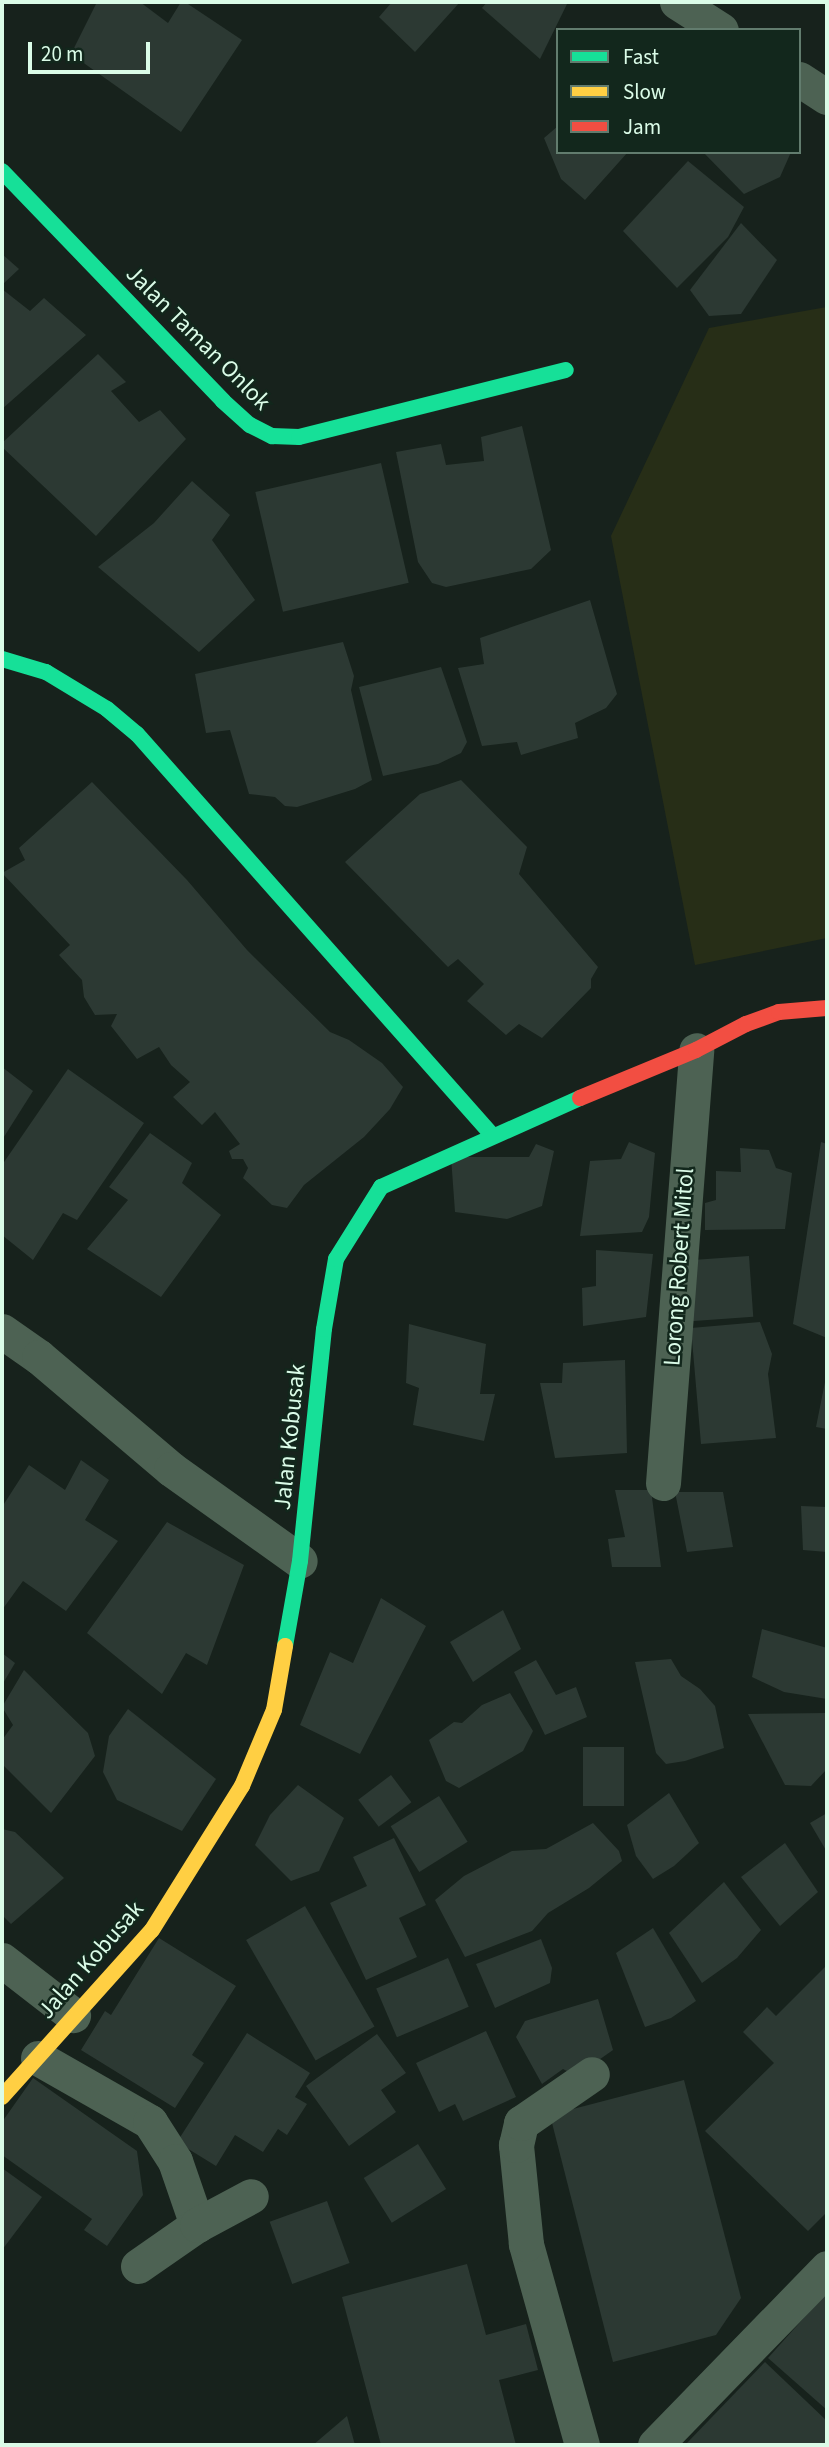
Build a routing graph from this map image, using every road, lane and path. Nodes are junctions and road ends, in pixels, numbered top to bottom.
1 (677, 2) edge
2 (718, 28) edge
3 (801, 80) edge
4 (827, 97) edge
5 (2, 171) edge
6 (566, 370) dead end
7 (2, 659) edge
8 (827, 1008) edge
9 (696, 1050) junction
10 (492, 1135) junction
11 (2, 1331) edge
12 (663, 1483) dead end
13 (300, 1561) junction
14 (2, 1960) edge
15 (73, 2015) junction
16 (38, 2058) junction
17 (592, 2074) dead end
18 (2, 2097) edge
19 (251, 2196) dead end
20 (197, 2225) junction
21 (138, 2266) dead end
22 (827, 2268) edge
23 (582, 2445) edge
24 (655, 2445) edge

1 - 2 street
3 - 4 street
5 - 6 street, Jalan Taman Onlok
7 - 10 street
8 - 9 street, Jalan Kobusak
9 - 10 street, Jalan Kobusak
9 - 12 street, Lorong Robert Mitol
10 - 13 street, Jalan Kobusak
11 - 13 street
13 - 15 street, Jalan Kobusak
14 - 15 street
15 - 16 street, Jalan Kobusak
16 - 18 street, Jalan Kobusak
16 - 20 street
17 - 23 street
19 - 20 street
20 - 21 street
22 - 24 street

